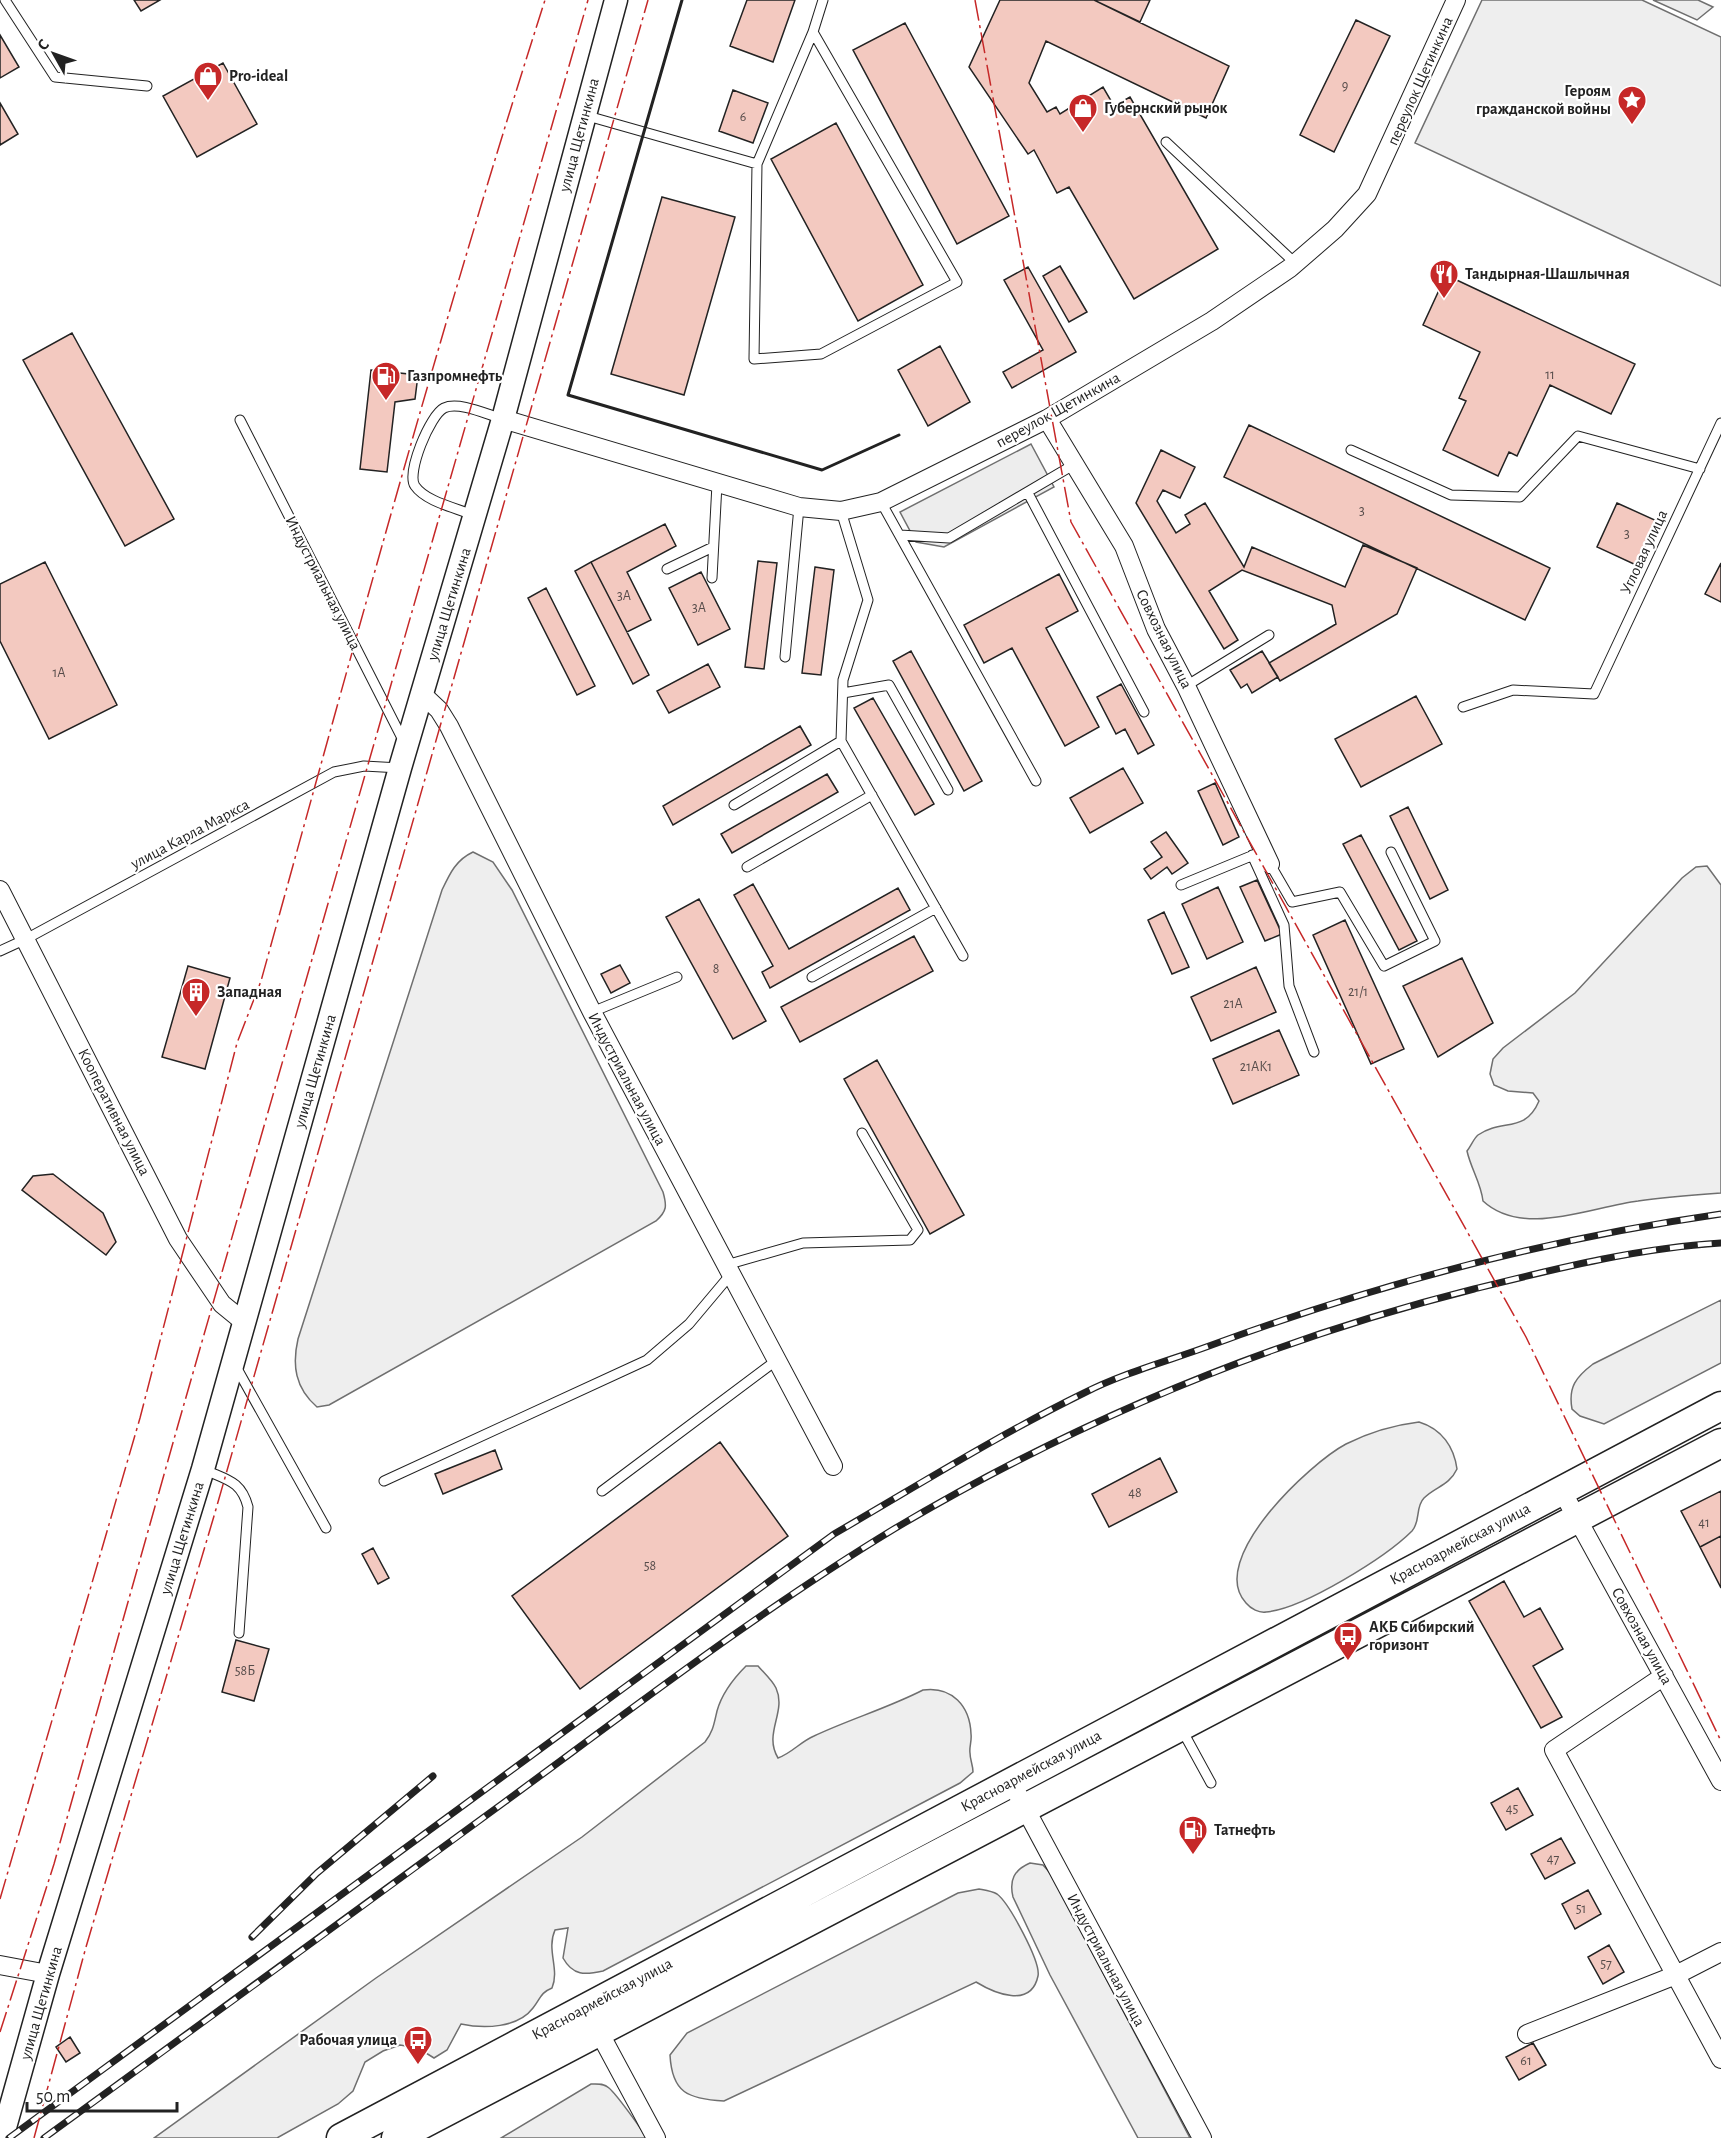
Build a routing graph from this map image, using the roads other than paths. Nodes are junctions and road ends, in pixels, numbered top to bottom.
1 (616, 0) edge
2 (823, 0) edge
3 (1456, 0) edge
4 (4, 2) edge
5 (813, 32) junction
6 (147, 86) dead end
7 (584, 115) junction
8 (1166, 142) dead end
9 (757, 164) junction
10 (1295, 263) junction
11 (503, 419) junction
12 (1047, 419) junction
13 (240, 420) dead end
14 (1721, 423) edge
15 (1351, 450) dead end
16 (1076, 463) junction
17 (1700, 469) junction
18 (717, 484) junction
19 (1028, 493) junction
20 (881, 502) junction
21 (799, 507) junction
22 (841, 511) junction
23 (475, 516) junction
24 (900, 535) junction
25 (713, 547) junction
26 (667, 569) dead end
27 (712, 578) dead end
28 (1269, 635) dead end
29 (785, 657) dead end
30 (1186, 686) junction
31 (843, 693) junction
32 (422, 694) junction
33 (1463, 707) dead end
34 (1144, 712) dead end
35 (841, 741) junction
36 (403, 757) junction
37 (1036, 781) dead end
38 (948, 790) dead end
39 (872, 795) junction
40 (734, 805) dead end
41 (1391, 852) dead end
42 (1262, 857) junction
43 (747, 867) dead end
44 (1181, 885) dead end
45 (0, 890) edge
46 (936, 908) junction
47 (26, 939) junction
48 (0, 951) edge
49 (963, 956) dead end
50 (677, 977) dead end
51 (812, 977) dead end
52 (592, 1012) junction
53 (1314, 1052) dead end
54 (862, 1133) dead end
55 (729, 1270) junction
56 (244, 1322) junction
57 (777, 1360) junction
58 (234, 1363) junction
59 (1721, 1406) edge
60 (1721, 1443) edge
61 (833, 1466) dead end
62 (203, 1469) junction
63 (384, 1481) dead end
64 (602, 1491) dead end
65 (1562, 1491) junction
66 (1578, 1520) junction
67 (326, 1528) dead end
68 (239, 1633) dead end
69 (1664, 1676) junction
70 (1180, 1728) junction
71 (1721, 1781) edge
72 (1011, 1782) junction
73 (1211, 1783) dead end
74 (1025, 1809) junction
75 (1721, 1952) edge
76 (0, 1965) edge
77 (48, 1974) junction
78 (1676, 1975) junction
79 (599, 2032) junction
80 (1527, 2034) dead end
81 (1721, 2059) edge
82 (2, 2138) edge
83 (341, 2138) edge
84 (396, 2138) edge
85 (656, 2138) edge
86 (1202, 2138) edge

1 - 7 street, улица Щетинкина
2 - 5 lane
3 - 10 street, переулок Щетинкина
4 - 6 lane
5 - 9 lane
5 - 9 lane
7 - 9 lane
7 - 11 street, улица Щетинкина
8 - 10 lane
10 - 12 street, переулок Щетинкина
11 - 18 street, переулок Щетинкина
11 - 23 street, улица Щетинкина
11 - 23 lane
12 - 16 street, Совхозная улица
12 - 20 street, переулок Щетинкина
13 - 36 lane, Индустриальная улица
14 - 17 lane, Угловая улица
15 - 17 lane
16 - 19 lane
16 - 30 street, Совхозная улица
17 - 33 lane, Угловая улица
18 - 21 street, переулок Щетинкина
18 - 25 lane
19 - 24 lane
19 - 34 lane
20 - 22 street, переулок Щетинкина
20 - 24 lane
21 - 22 street, переулок Щетинкина
21 - 29 lane
22 - 31 lane
23 - 32 street, улица Щетинкина
24 - 37 lane
25 - 26 lane
25 - 27 lane
28 - 30 lane
30 - 42 street, Совхозная улица
31 - 35 lane
31 - 38 lane
32 - 36 street, улица Щетинкина
32 - 52 street, Индустриальная улица
35 - 39 lane
35 - 40 lane
36 - 47 lane, улица Карла Маркса
36 - 56 street, улица Щетинкина
39 - 43 lane
39 - 46 lane
41 - 42 lane
42 - 44 lane
42 - 53 lane
45 - 47 street, Кооперативная улица
46 - 49 lane
46 - 51 lane
47 - 48 lane, улица Карла Маркса
47 - 56 street, Кооперативная улица
50 - 52 lane
52 - 55 street, Индустриальная улица
54 - 55 lane
55 - 57 street, Индустриальная улица
55 - 63 lane
56 - 58 street, улица Щетинкина
57 - 61 street, Индустриальная улица
57 - 64 lane
58 - 62 street, улица Щетинкина
58 - 67 lane
59 - 65 main road, Красноармейская улица
60 - 66 main road, Красноармейская улица
62 - 68 lane
62 - 77 street, улица Щетинкина
65 - 66 street, Совхозная улица
65 - 72 main road, Красноармейская улица
66 - 69 street, Совхозная улица
66 - 70 main road, Красноармейская улица
69 - 71 street, Совхозная улица
69 - 78 street
70 - 73 lane
70 - 74 main road, Красноармейская улица
72 - 74 street, Индустриальная улица
72 - 83 main road, Красноармейская улица
74 - 79 main road, Красноармейская улица
74 - 86 street, Индустриальная улица
75 - 78 street
76 - 77 street
77 - 82 street, улица Щетинкина
78 - 80 street
78 - 81 street
79 - 84 main road, Красноармейская улица
79 - 85 street

